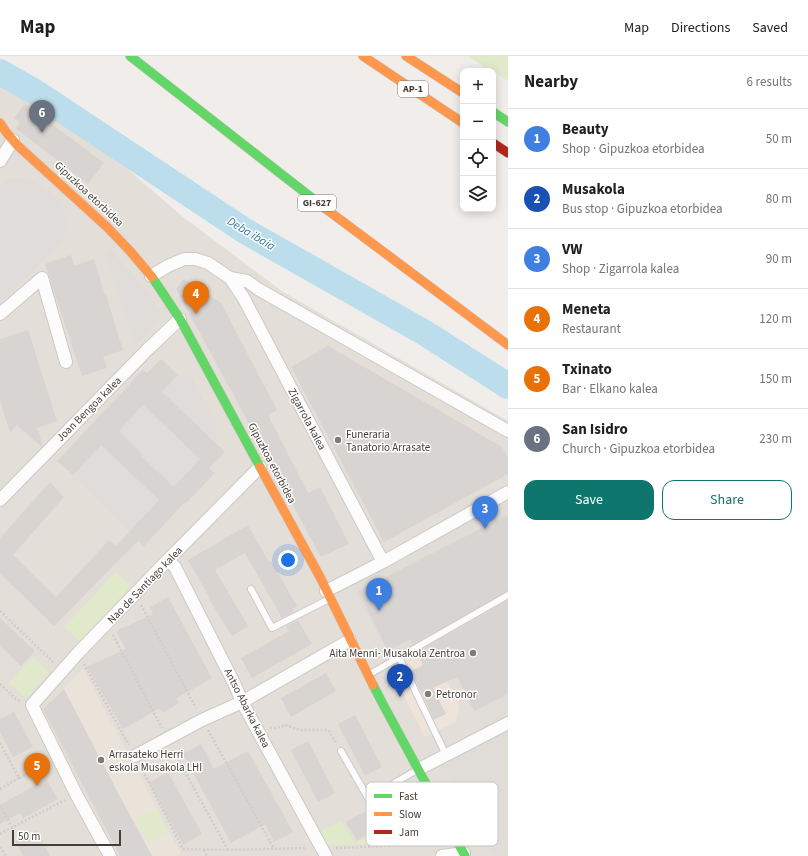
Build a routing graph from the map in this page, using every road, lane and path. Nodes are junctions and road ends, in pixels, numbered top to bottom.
1 (130, 56) edge
2 (363, 56) edge
3 (406, 56) edge
4 (460, 91) edge
5 (496, 114) edge
6 (460, 121) edge
7 (508, 122) edge
8 (0, 123) edge
9 (13, 140) junction
10 (496, 145) edge
11 (508, 153) edge
12 (0, 161) edge
13 (151, 276) junction
14 (230, 278) junction
15 (0, 314) edge
16 (180, 319) junction
17 (508, 346) edge
18 (66, 362) dead end
19 (508, 431) edge
20 (260, 467) junction
21 (508, 492) edge
22 (0, 500) edge
23 (168, 560) junction
24 (382, 562) junction
25 (251, 589) dead end
26 (328, 595) junction
27 (508, 595) edge
28 (0, 611) edge
29 (107, 623) junction
30 (350, 640) junction
31 (399, 657) junction
32 (79, 668) dead end
33 (62, 671) junction
34 (369, 675) junction
35 (0, 684) edge
36 (242, 702) junction
37 (32, 705) junction
38 (508, 723) edge
39 (163, 729) dead end
40 (208, 731) dead end
41 (259, 733) junction
42 (202, 734) dead end
43 (0, 743) edge
44 (172, 748) dead end
45 (341, 751) joint
46 (446, 755) junction
47 (135, 756) junction
48 (49, 763) dead end
49 (419, 770) junction
50 (20, 778) junction
51 (397, 782) edge
52 (425, 782) edge
53 (0, 789) edge
54 (76, 794) junction
55 (366, 795) edge
56 (0, 805) edge
57 (12, 827) junction
58 (0, 834) edge
59 (412, 846) edge
60 (442, 846) edge
61 (459, 846) edge
62 (0, 847) edge
63 (204, 850) junction
64 (228, 850) junction
65 (324, 852) edge
66 (464, 855) edge
67 (6, 856) edge
68 (110, 856) edge
69 (206, 856) edge
70 (442, 856) edge
71 (446, 856) edge

1 - 17 main road, GI-627
2 - 6 main road, AP-1
3 - 4 main road, AP-1
5 - 7 main road
8 - 9 main road, Gipuzkoa etorbidea
9 - 12 street
9 - 13 main road, Gipuzkoa etorbidea
10 - 11 main road
13 - 14 street, Zigarrola kalea
13 - 16 main road, Gipuzkoa etorbidea
14 - 19 street, Zigarrola kalea
14 - 24 street, Zigarrola kalea
15 - 18 street
16 - 20 main road, Gipuzkoa etorbidea
16 - 22 street, Joan Bengoa kalea
20 - 23 street, Nao de Santiago kalea
20 - 26 main road, Gipuzkoa etorbidea
21 - 24 street
23 - 29 street, Nao de Santiago kalea
23 - 36 street, Antso Abarka kalea
24 - 26 street
25 - 26 lane
26 - 30 main road, Gipuzkoa etorbidea
27 - 31 lane
28 - 33 path
29 - 33 street, Nao de Santiago kalea
29 - 39 path
30 - 34 main road, Gipuzkoa etorbidea
30 - 36 street
31 - 34 lane
31 - 46 lane
32 - 47 path
33 - 37 street, Nao de Santiago kalea
34 - 49 main road, Gipuzkoa etorbidea
35 - 37 path
36 - 41 street, Antso Abarka kalea
36 - 47 street
37 - 54 street
38 - 46 street
40 - 42 path
41 - 45 path
41 - 65 street, Antso Abarka kalea
43 - 50 path
44 - 64 path
45 - 55 lane
46 - 49 street
47 - 63 path
48 - 50 path
49 - 51 lane
49 - 52 main road, Gipuzkoa etorbidea
50 - 53 path
54 - 57 path
54 - 68 street
56 - 57 path
57 - 58 path
59 - 65 path
60 - 71 path
61 - 66 main road, Gipuzkoa etorbidea
62 - 67 path
63 - 64 path
63 - 69 path
64 - 65 path
66 - 71 street
70 - 71 street

